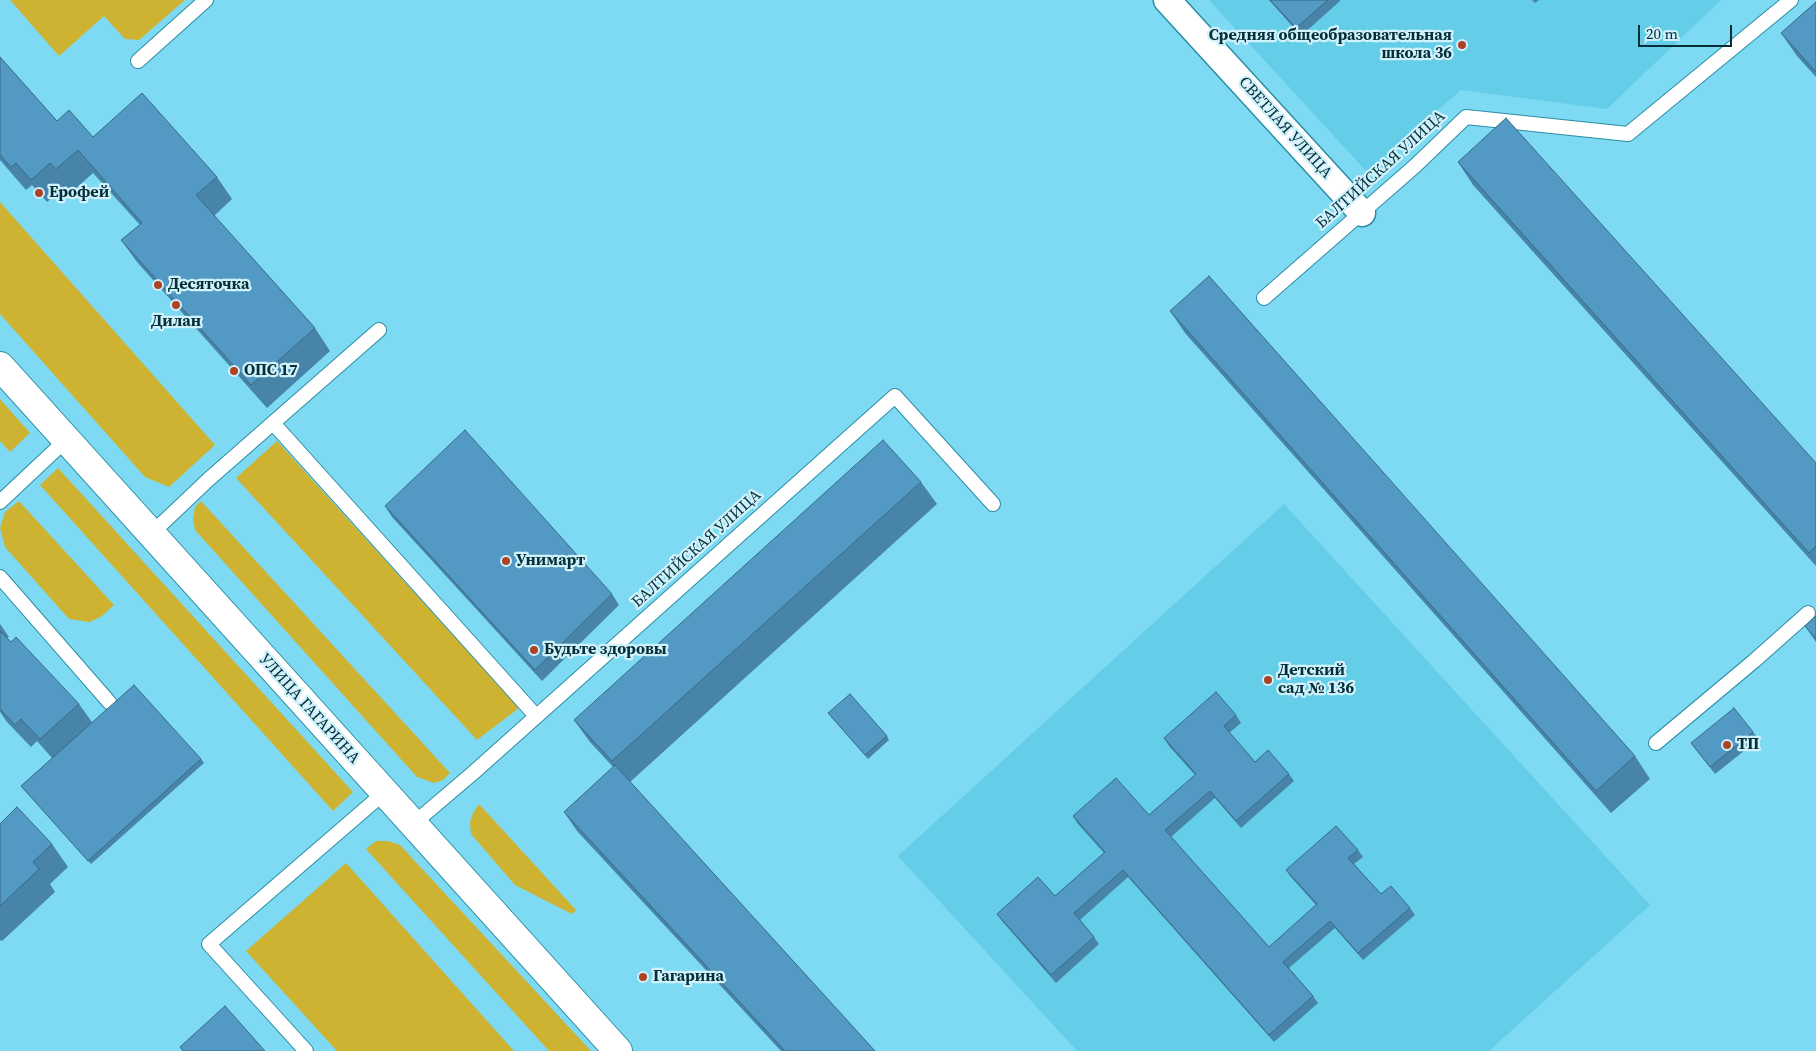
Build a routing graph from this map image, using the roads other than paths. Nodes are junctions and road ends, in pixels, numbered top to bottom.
1 (206, 0) edge
2 (1167, 0) edge
3 (1791, 0) edge
4 (138, 61) dead end
5 (1362, 213) junction
6 (1264, 298) dead end
7 (379, 330) dead end
8 (0, 366) edge
9 (273, 423) junction
10 (66, 440) junction
11 (0, 502) edge
12 (992, 504) dead end
13 (151, 534) junction
14 (0, 577) edge
15 (1808, 613) dead end
16 (109, 702) dead end
17 (536, 716) junction
18 (1656, 743) dead end
19 (384, 792) junction
20 (413, 824) junction
21 (306, 1051) edge
22 (618, 1051) edge

1 - 4 lane
2 - 5 street, СВЕТЛАЯ УЛИЦА
3 - 5 lane, БАЛТИЙСКАЯ УЛИЦА
5 - 6 lane, БАЛТИЙСКАЯ УЛИЦА
7 - 9 lane
8 - 10 street, УЛИЦА ГАГАРИНА
9 - 13 lane
9 - 17 lane
10 - 11 lane
10 - 13 street, УЛИЦА ГАГАРИНА
12 - 17 lane, БАЛТИЙСКАЯ УЛИЦА
13 - 19 street, УЛИЦА ГАГАРИНА
14 - 16 lane
15 - 18 lane
17 - 20 lane, БАЛТИЙСКАЯ УЛИЦА
19 - 20 street, УЛИЦА ГАГАРИНА
19 - 21 lane
20 - 22 street, УЛИЦА ГАГАРИНА

